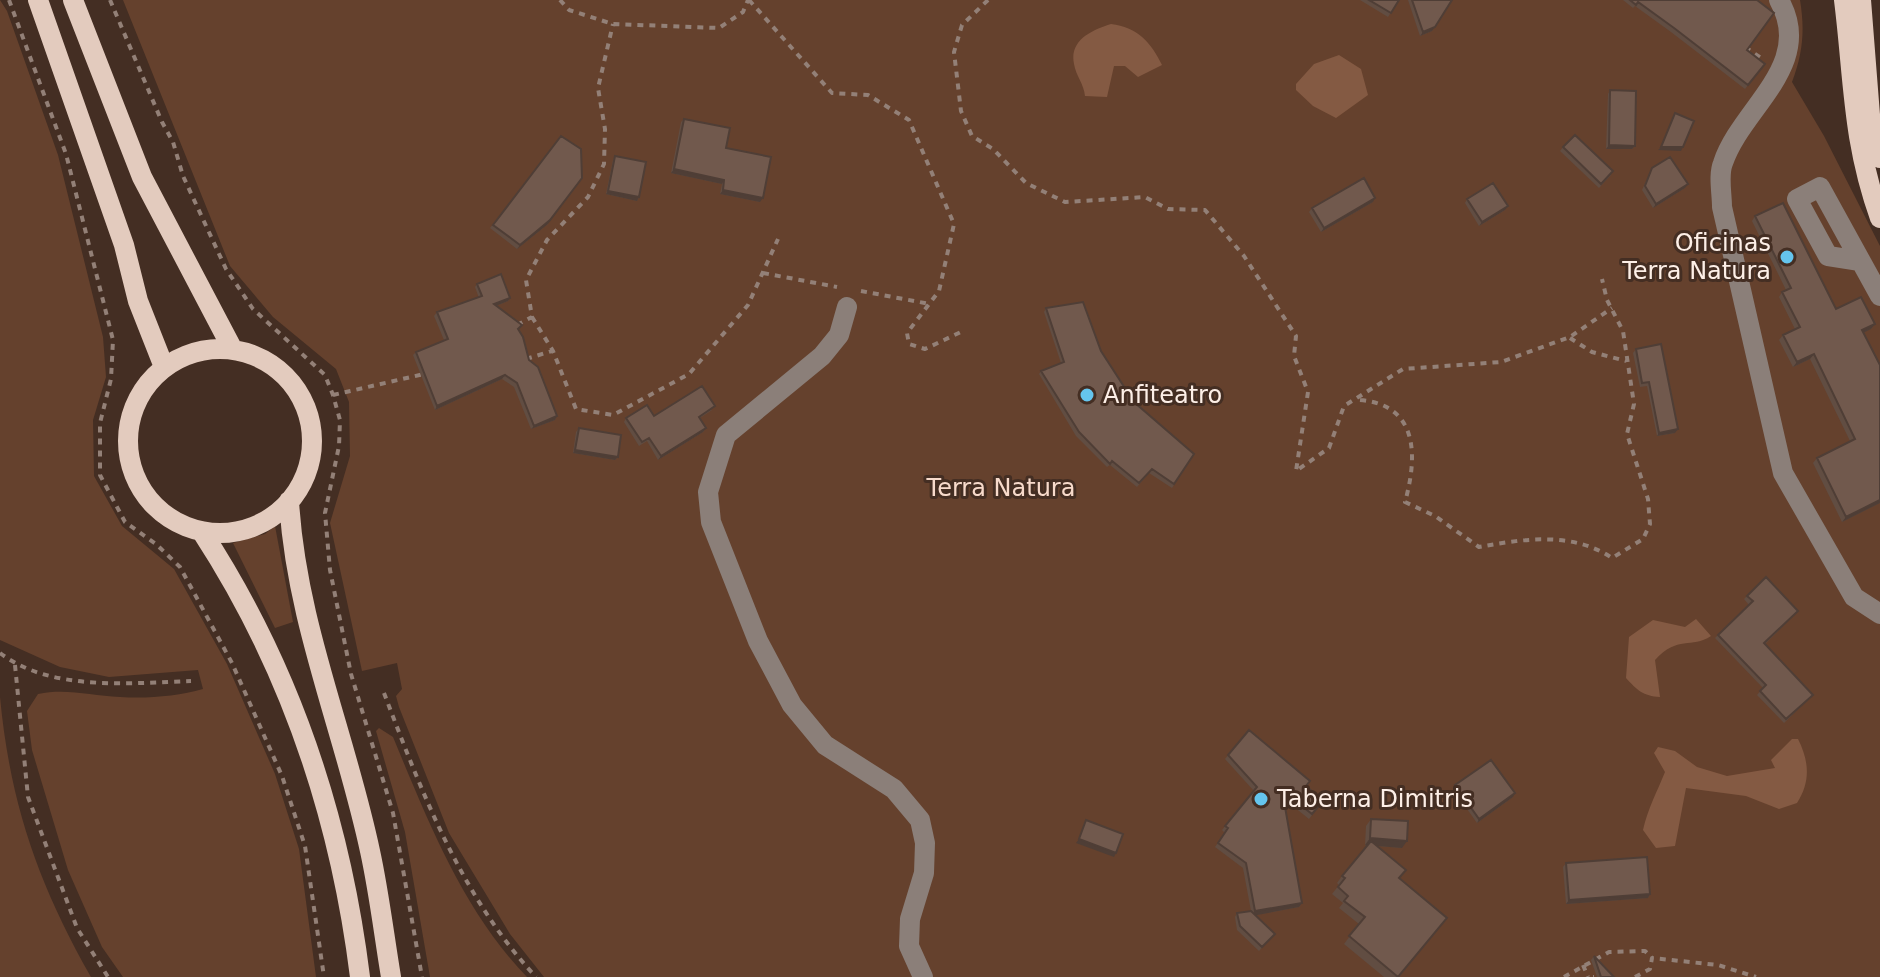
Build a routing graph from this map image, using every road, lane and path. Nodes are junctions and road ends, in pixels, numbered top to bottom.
1 (9, 0) edge
2 (38, 0) edge
3 (73, 0) edge
4 (110, 0) edge
5 (560, 0) edge
6 (748, 0) edge
7 (988, 0) edge
8 (1779, 0) edge
9 (1844, 0) edge
10 (1861, 0) edge
11 (613, 24) junction
12 (1739, 42) edge
13 (1782, 69) junction
14 (1880, 158) edge
15 (1880, 218) edge
16 (778, 239) dead end
17 (1860, 261) dead end
18 (762, 273) junction
19 (1602, 279) dead end
20 (828, 285) dead end
21 (876, 294) dead end
22 (1880, 296) edge
23 (930, 304) junction
24 (847, 307) dead end
25 (1612, 308) junction
26 (532, 317) junction
27 (965, 330) dead end
28 (504, 331) edge
29 (1570, 337) junction
30 (233, 350) junction
31 (553, 351) junction
32 (1626, 361) junction
33 (512, 363) edge
34 (164, 367) junction
35 (431, 373) edge
36 (333, 395) junction
37 (1358, 400) junction
38 (289, 501) junction
39 (202, 532) junction
40 (1880, 614) edge
41 (0, 653) edge
42 (15, 665) junction
43 (191, 681) dead end
44 (384, 693) dead end
45 (1652, 958) junction
46 (1583, 965) junction
47 (108, 977) edge
48 (324, 977) edge
49 (360, 977) edge
50 (391, 977) edge
51 (422, 977) edge
52 (536, 977) edge
53 (923, 977) edge
54 (1564, 977) edge
55 (1592, 977) edge
56 (1635, 977) edge
57 (1756, 977) edge

1 - 48 path
2 - 34 main road
3 - 30 main road
4 - 36 path
5 - 11 path
6 - 11 path
6 - 23 path
7 - 37 path
8 - 13 lane
9 - 15 main road
10 - 14 main road
11 - 26 path
12 - 13 path
13 - 40 lane
16 - 18 path
17 - 22 lane
18 - 20 path
18 - 31 path
19 - 25 path
21 - 23 path
23 - 27 path
24 - 53 lane
25 - 29 path
25 - 32 path
26 - 28 path
26 - 31 path
29 - 32 path
29 - 37 path
30 - 34 main road
30 - 38 main road
31 - 33 path
32 - 37 path
34 - 39 main road
35 - 36 path
36 - 51 path
38 - 39 main road
38 - 50 main road
39 - 49 main road
41 - 42 path
42 - 43 path
42 - 47 path
44 - 52 path
45 - 46 path
45 - 56 path
45 - 57 path
46 - 54 path
46 - 55 path

